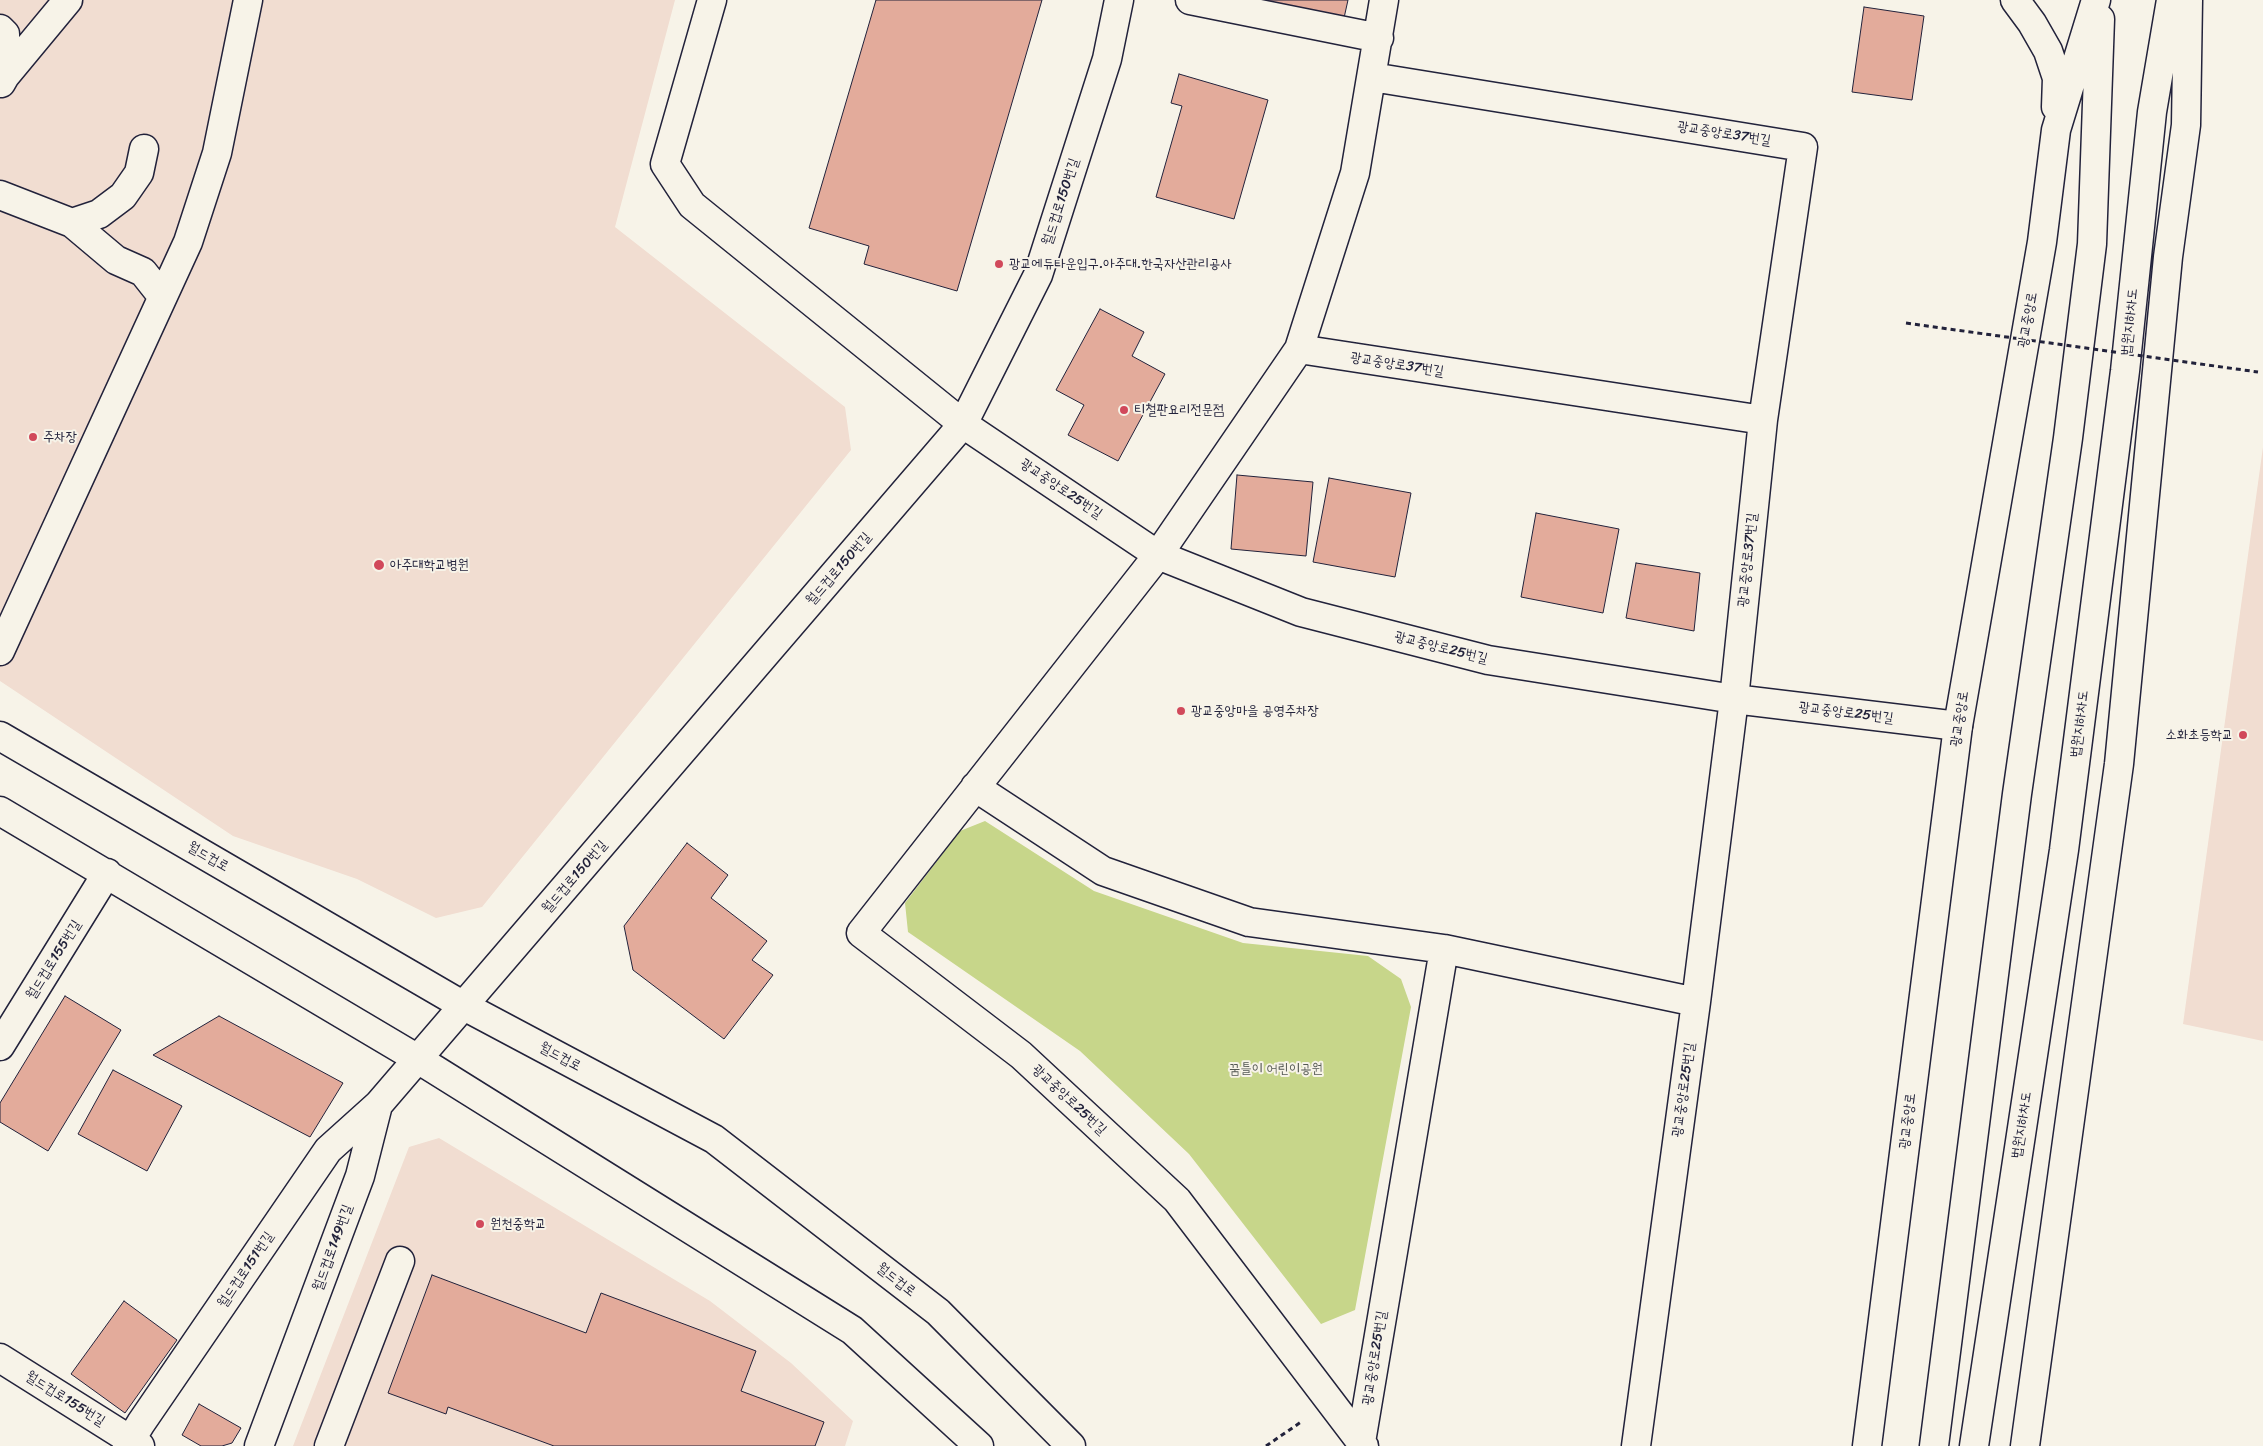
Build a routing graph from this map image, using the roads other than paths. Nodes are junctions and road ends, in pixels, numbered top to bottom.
1 (68, 0) edge
2 (248, 0) edge
3 (712, 0) edge
4 (1119, 0) edge
5 (1190, 0) edge
6 (1384, 0) edge
7 (2015, 0) edge
8 (2096, 0) edge
9 (2101, 0) edge
10 (2170, 0) edge
11 (2188, 0) edge
12 (0, 29) edge
13 (1379, 38) junction
14 (1372, 77) junction
15 (2, 80) edge
16 (2056, 130) junction
17 (144, 149) dead end
18 (0, 195) edge
19 (72, 223) junction
20 (162, 296) junction
21 (1299, 350) junction
22 (1763, 420) junction
23 (963, 424) junction
24 (1158, 555) junction
25 (0, 652) edge
26 (1734, 699) junction
27 (1958, 726) junction
28 (0, 736) edge
29 (975, 787) junction
30 (0, 810) edge
31 (107, 873) junction
32 (1444, 949) junction
33 (1696, 1002) junction
34 (464, 1006) junction
35 (0, 1046) edge
36 (418, 1059) junction
37 (378, 1105) junction
38 (400, 1261) dead end
39 (0, 1358) edge
40 (133, 1444) edge
41 (337, 1444) edge
42 (1363, 1444) edge
43 (259, 1446) edge
44 (979, 1446) edge
45 (1071, 1446) edge
46 (1636, 1446) edge
47 (1867, 1446) edge
48 (1934, 1446) edge
49 (1974, 1446) edge
50 (2025, 1446) edge

1 - 15 street
2 - 20 street
3 - 23 street, 광교중앙로25번길
4 - 23 street, 월드컵로150번길
5 - 13 street
6 - 13 street
7 - 16 street
8 - 16 street, 광교중앙로
9 - 48 street
10 - 49 street, 법원지하차도
11 - 50 street
12 - 15 street
13 - 14 street
14 - 21 street
14 - 22 street, 광교중앙로37번길
16 - 27 street, 광교중앙로
17 - 19 street
18 - 19 street
19 - 20 street
20 - 25 street
21 - 22 street, 광교중앙로37번길
21 - 24 street
22 - 26 street, 광교중앙로37번길
23 - 24 street, 광교중앙로25번길
23 - 34 street, 월드컵로150번길
24 - 26 street, 광교중앙로25번길
24 - 29 street, 광교중앙로25번길
26 - 27 street, 광교중앙로25번길
26 - 33 street, 광교중앙로25번길
27 - 47 street, 광교중앙로
28 - 34 street, 월드컵로
29 - 32 street
29 - 42 street, 광교중앙로25번길
30 - 31 street
31 - 35 street, 월드컵로155번길
31 - 36 street
32 - 33 street
32 - 42 street, 광교중앙로25번길
33 - 46 street, 광교중앙로25번길
34 - 36 street, 월드컵로150번길
34 - 45 street, 월드컵로
36 - 37 street, 월드컵로149번길
36 - 44 street
37 - 40 street, 월드컵로151번길
37 - 43 street, 월드컵로149번길
38 - 41 street
39 - 40 street, 월드컵로155번길

